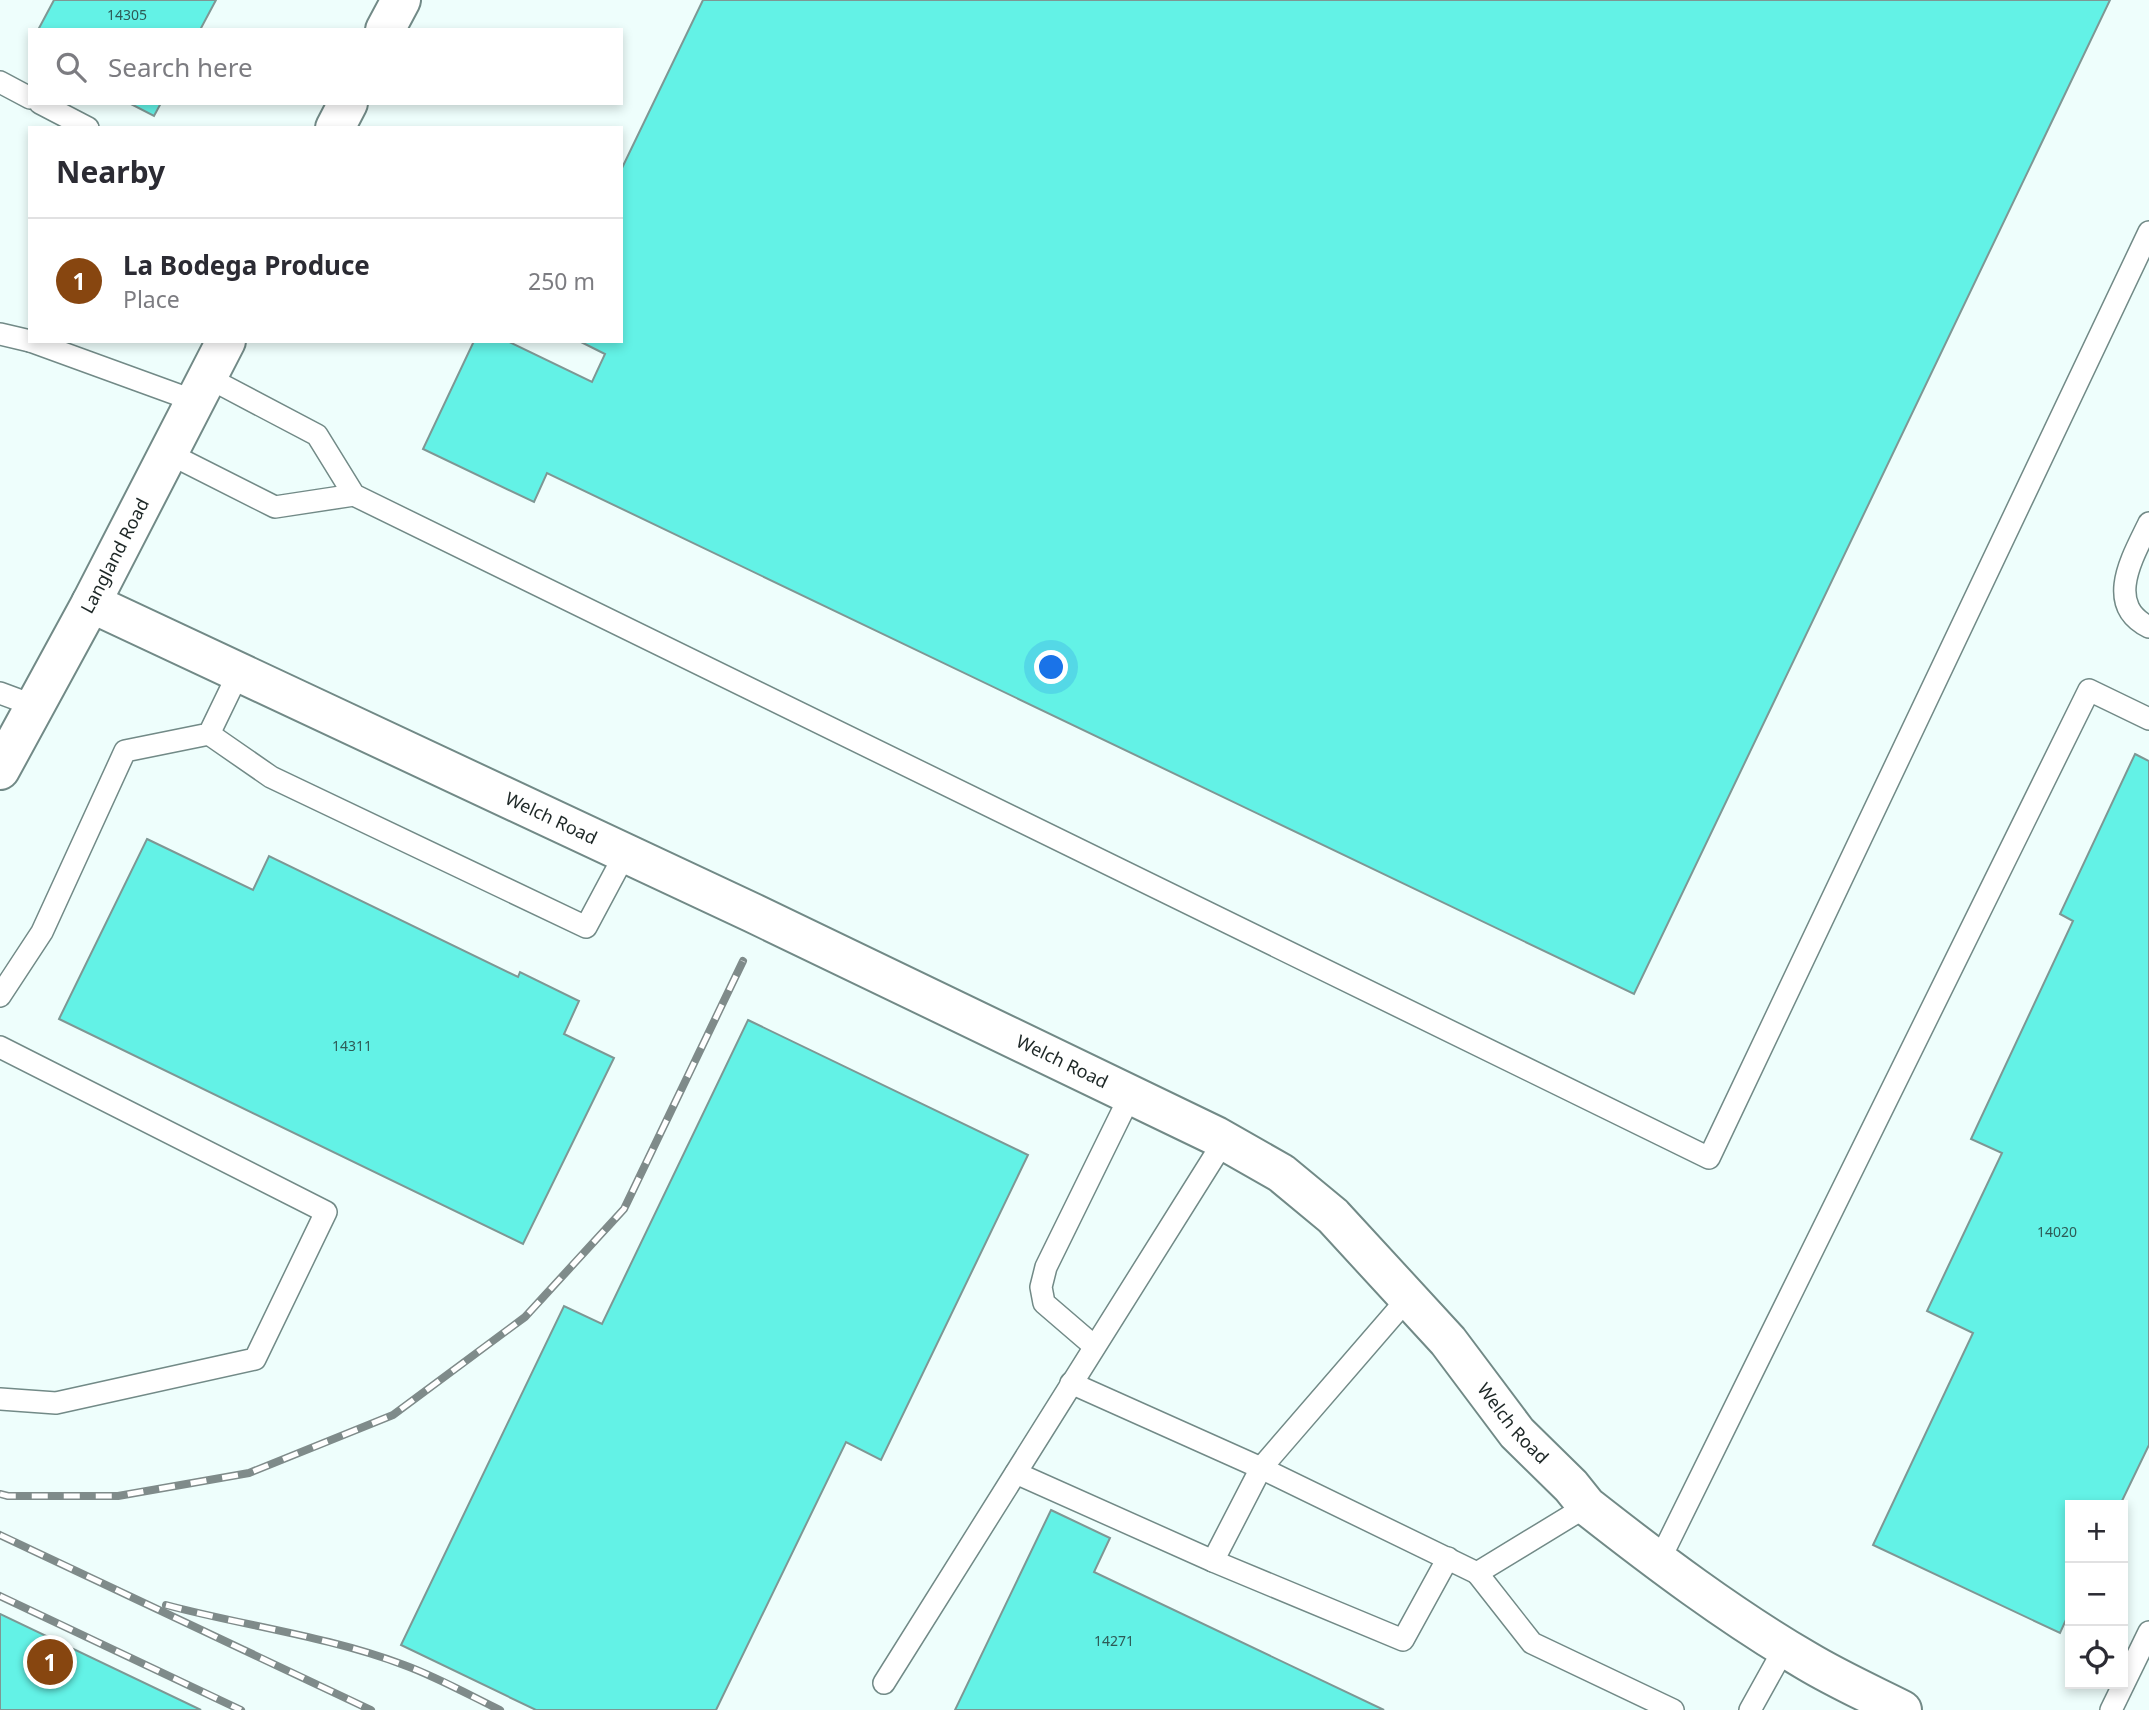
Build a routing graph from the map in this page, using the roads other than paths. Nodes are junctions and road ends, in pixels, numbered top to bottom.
1 (401, 0) edge
2 (386, 28) edge
3 (0, 82) edge
4 (28, 97) edge
5 (44, 105) edge
6 (347, 105) edge
7 (84, 126) edge
8 (336, 126) edge
9 (2149, 232) edge
10 (0, 334) edge
11 (28, 341) edge
12 (37, 343) edge
13 (225, 343) edge
14 (201, 389) junction
15 (168, 453) junction
16 (354, 495) junction
17 (2149, 523) edge
18 (91, 603) junction
19 (2149, 627) edge
20 (239, 672) junction
21 (17, 699) edge
22 (2149, 719) edge
23 (209, 734) junction
24 (0, 770) edge
25 (625, 854) junction
26 (0, 996) edge
27 (0, 1047) edge
28 (1130, 1096) junction
29 (1224, 1140) junction
30 (1408, 1298) junction
31 (1094, 1346) junction
32 (1071, 1383) junction
33 (0, 1399) edge
34 (1261, 1468) junction
35 (1016, 1474) junction
36 (1587, 1506) junction
37 (1448, 1558) junction
38 (1213, 1561) junction
39 (1659, 1561) junction
40 (1477, 1573) junction
41 (2149, 1632) edge
42 (1785, 1647) junction
43 (884, 1683) dead end
44 (1673, 1710) edge
45 (1750, 1710) edge
46 (1902, 1710) edge
47 (2111, 1710) edge

1 - 2 street
3 - 4 lane
5 - 7 lane
6 - 8 street
9 - 16 lane
10 - 11 lane
12 - 14 lane
13 - 14 street, Langland Road
14 - 15 street, Langland Road
14 - 16 lane
15 - 16 lane
15 - 18 street, Langland Road
17 - 19 lane
18 - 20 street, Welch Road
18 - 21 street, Langland Road
20 - 23 lane
20 - 25 street, Welch Road
21 - 24 street, Langland Road
22 - 39 lane
23 - 25 lane
23 - 26 lane
25 - 28 street, Welch Road
27 - 33 lane
28 - 29 street, Welch Road
28 - 31 lane
29 - 30 street, Welch Road
29 - 31 lane
30 - 34 lane
30 - 36 street, Welch Road
31 - 32 lane
32 - 34 lane
32 - 35 lane
34 - 37 lane
34 - 38 lane
35 - 38 lane
35 - 43 lane
36 - 39 street, Welch Road
36 - 40 lane
37 - 38 lane
37 - 40 lane
39 - 42 street, Welch Road
40 - 44 lane
41 - 47 lane
42 - 45 lane
42 - 46 street, Welch Road

